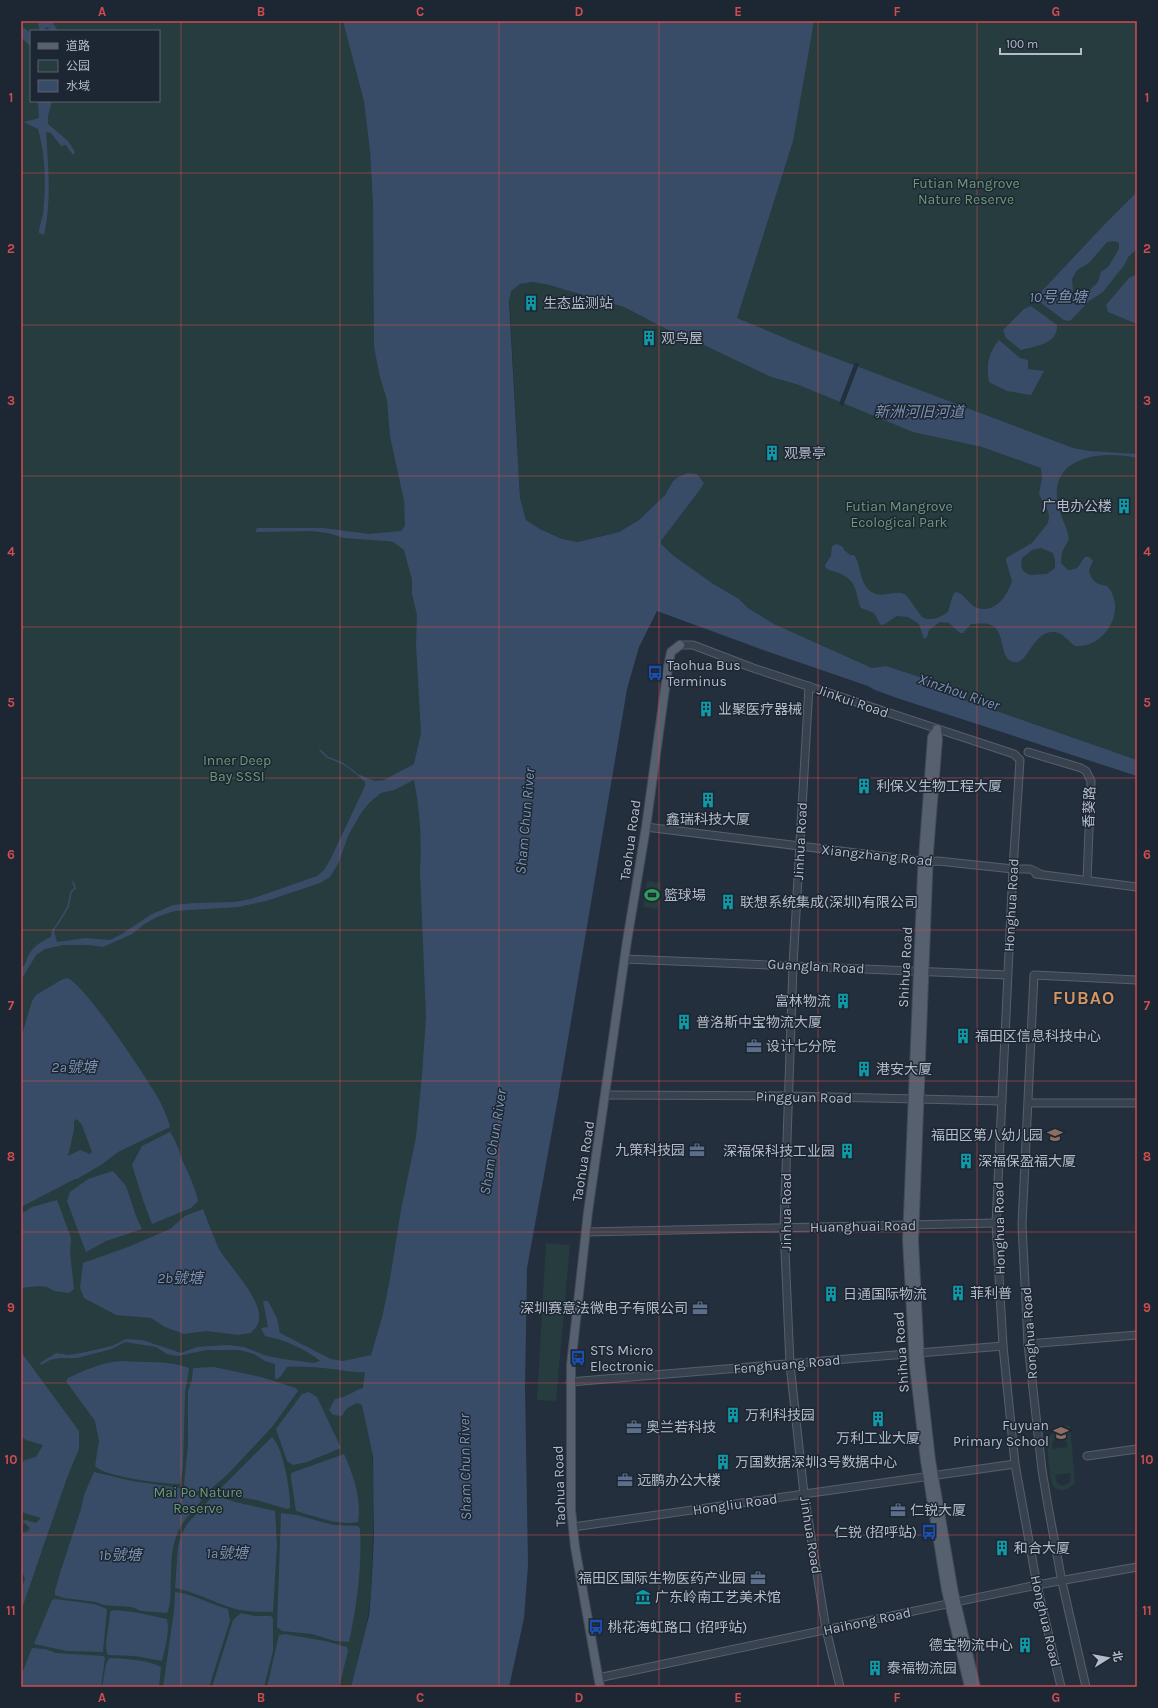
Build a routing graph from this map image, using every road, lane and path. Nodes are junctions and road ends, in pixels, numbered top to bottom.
1 (680, 645) joint
2 (809, 686) junction
3 (937, 729) junction
4 (1028, 752) dead end
5 (1020, 765) joint
6 (646, 827) junction
7 (799, 847) junction
8 (925, 862) junction
9 (1012, 869) junction
10 (1086, 880) junction
11 (1137, 887) edge
12 (625, 959) junction
13 (793, 965) junction
14 (921, 971) junction
15 (1008, 975) junction
16 (1137, 980) edge
17 (606, 1095) junction
18 (788, 1096) junction
19 (915, 1099) junction
20 (1002, 1101) junction
21 (1029, 1103) junction
22 (1137, 1103) edge
23 (996, 1223) junction
24 (910, 1225) junction
25 (784, 1228) junction
26 (586, 1232) junction
27 (1137, 1335) edge
28 (1028, 1344) junction
29 (1003, 1346) junction
30 (916, 1354) junction
31 (790, 1364) junction
32 (570, 1382) junction
33 (1137, 1449) edge
34 (1087, 1456) dead end
35 (1015, 1464) junction
36 (930, 1476) junction
37 (804, 1494) junction
38 (573, 1527) junction
39 (1137, 1567) edge
40 (1062, 1582) junction
41 (1037, 1585) junction
42 (952, 1603) junction
43 (826, 1629) junction
44 (598, 1678) junction
45 (600, 1687) edge
46 (840, 1687) edge
47 (969, 1687) edge
48 (976, 1687) edge
49 (1061, 1687) edge
50 (1086, 1687) edge

1 - 2 street, Jinkui Road
1 - 6 main road, Taohua Road
2 - 3 street, Jinkui Road
2 - 7 street, Jinhua Road
3 - 5 street, Jinkui Road
3 - 8 main road, Shihua Road
4 - 10 street, 香葵路
5 - 9 street, Honghua Road
6 - 7 street, Xiangzhang Road
6 - 12 main road, Taohua Road
7 - 8 street, Xiangzhang Road
7 - 13 street, Jinhua Road
8 - 9 street, Xiangzhang Road
8 - 14 main road, Shihua Road
9 - 10 street, Xiangzhang Road
9 - 15 street, Honghua Road
10 - 11 street, Xiangzhang Road
12 - 13 street, Guanglan Road
12 - 17 main road, Taohua Road
13 - 14 street, Guanglan Road
13 - 18 street, Jinhua Road
14 - 15 street, Guanglan Road
14 - 19 main road, Shihua Road
15 - 20 street, Honghua Road
16 - 21 street, Ronghua Road
17 - 18 street, Pingguan Road
17 - 26 main road, Taohua Road
18 - 19 street, Pingguan Road
18 - 25 street, Jinhua Road
19 - 20 street, Pingguan Road
19 - 24 main road, Shihua Road
20 - 23 street, Honghua Road
21 - 22 street
21 - 28 street, Ronghua Road
23 - 24 street, Huanghuai Road
23 - 29 street, Honghua Road
24 - 25 street, Huanghuai Road
24 - 30 main road, Shihua Road
25 - 26 street, Huanghuai Road
25 - 31 street, Jinhua Road
26 - 32 main road, Taohua Road
27 - 28 street
28 - 40 street, Ronghua Road
29 - 30 street, Fenghuang Road
29 - 35 street, Honghua Road
30 - 31 street, Fenghuang Road
30 - 36 main road, Shihua Road
31 - 32 street, Fenghuang Road
31 - 37 street, Jinhua Road
32 - 38 main road, Taohua Road
33 - 34 street
35 - 36 street, Hongliu Road
35 - 41 street, Honghua Road
36 - 37 street, Hongliu Road
36 - 42 main road, Shihua Road
37 - 38 street, Hongliu Road
37 - 43 street, Jinhua Road
38 - 44 main road, Taohua Road
39 - 40 street, Haihong Road
40 - 41 street, Haihong Road
40 - 50 street, Ronghua Road
41 - 42 street, Haihong Road
41 - 49 street, Honghua Road
42 - 43 street, Haihong Road
42 - 47 main road, Shihua Road
42 - 48 main road, Shihua Road
43 - 44 street, Haihong Road
43 - 46 street, Jinhua Road
44 - 45 main road, Taohua Road

